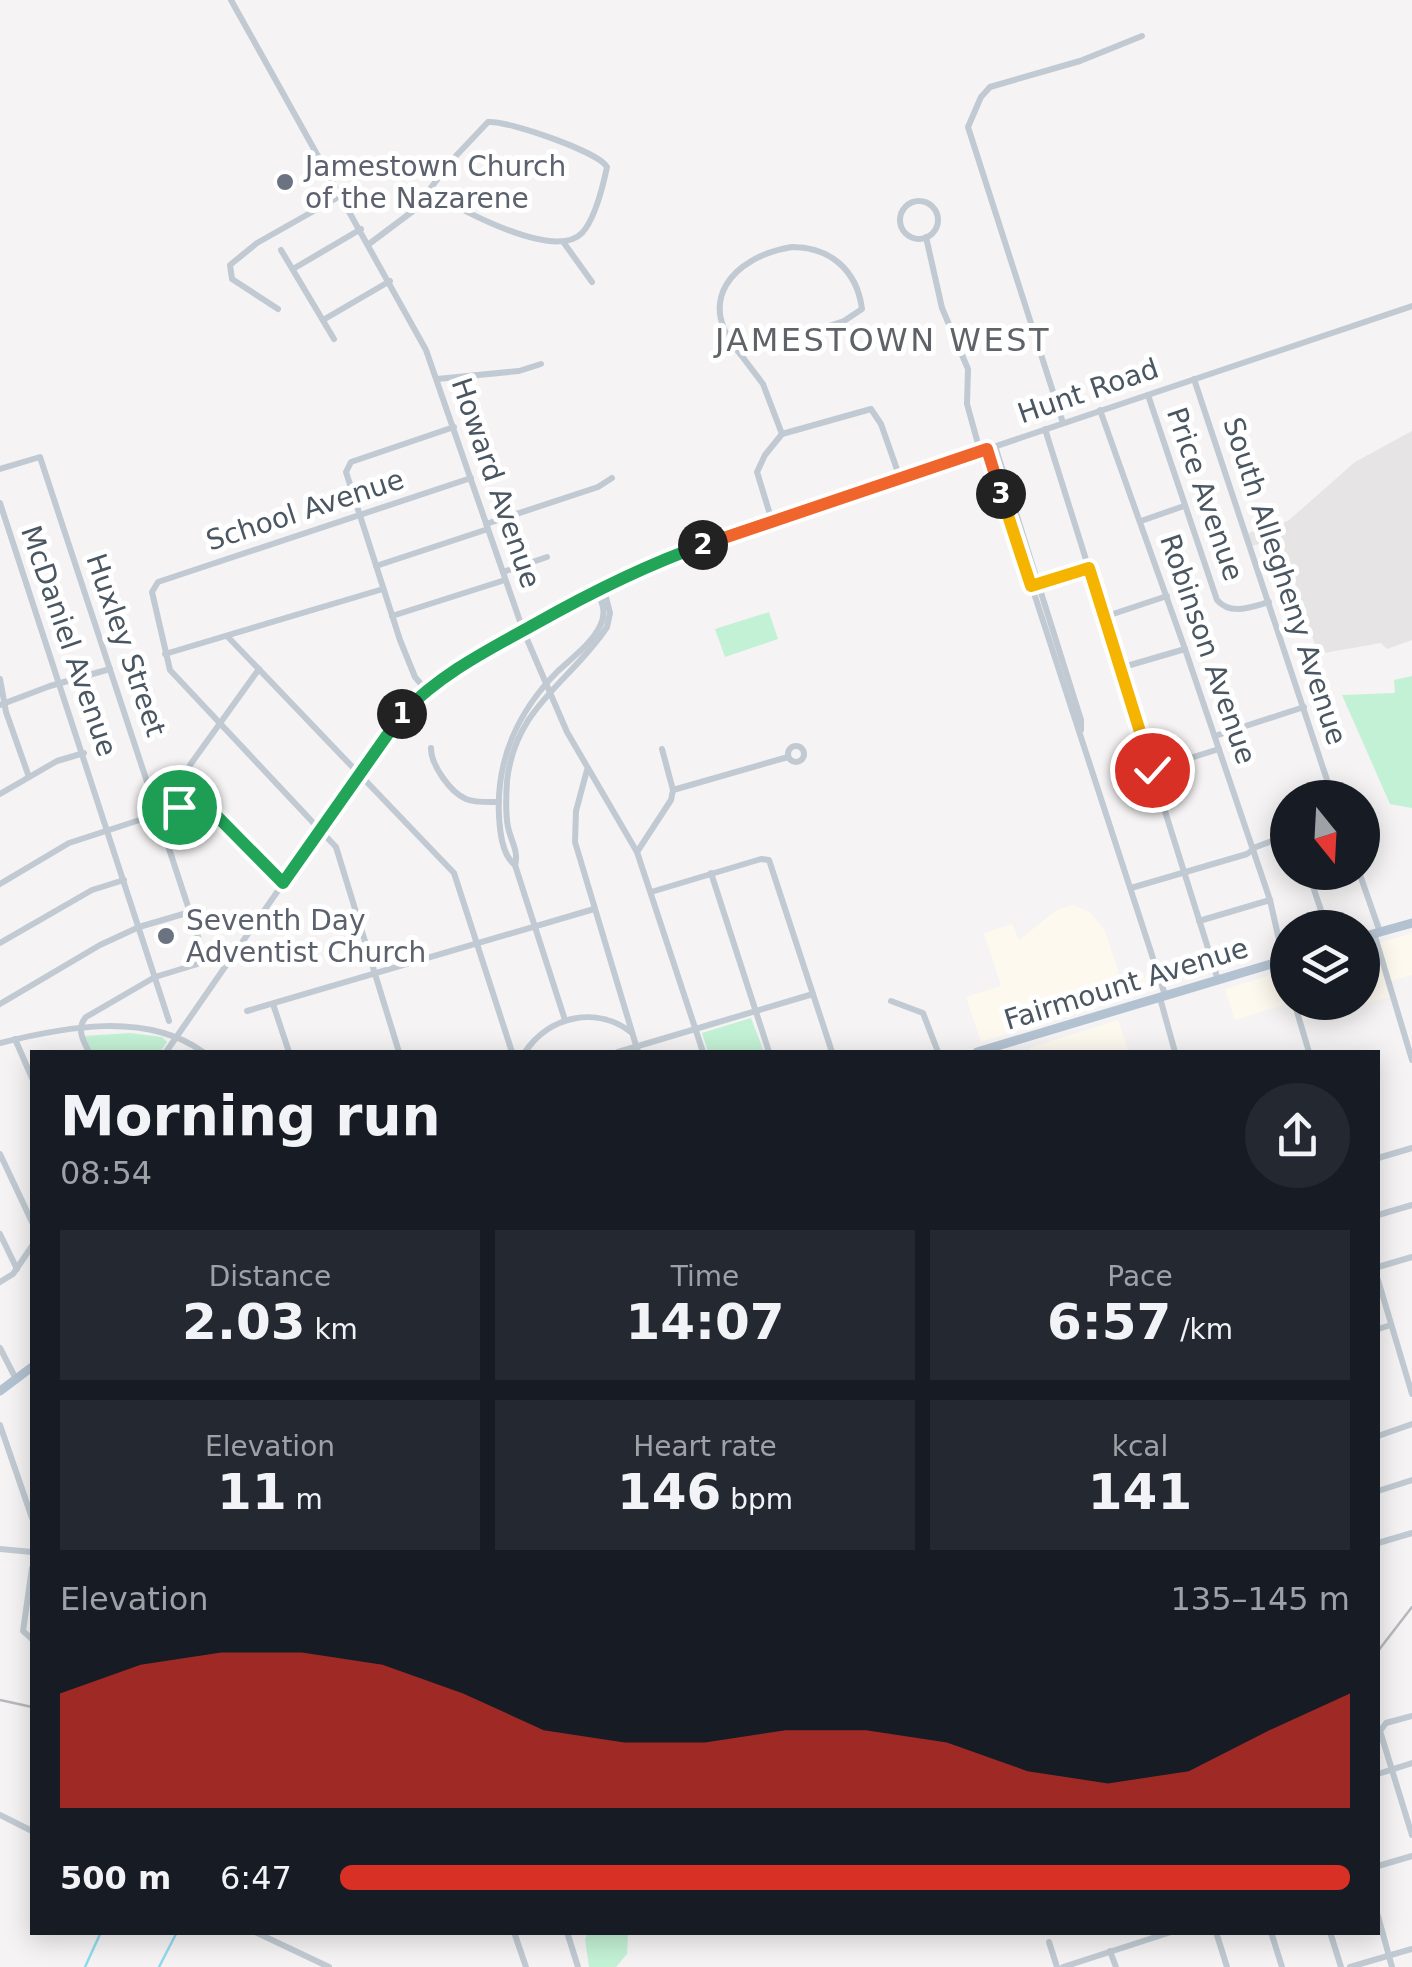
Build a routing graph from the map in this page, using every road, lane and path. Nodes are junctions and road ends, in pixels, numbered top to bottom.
1 (231, 0) edge
2 (1142, 36) dead end
3 (429, 191) junction
4 (342, 194) junction
5 (361, 229) junction
6 (926, 236) junction
7 (564, 242) junction
8 (369, 244) junction
9 (281, 250) dead end
10 (293, 269) junction
11 (390, 281) junction
12 (592, 282) dead end
13 (1412, 306) edge
14 (278, 309) dead end
15 (323, 320) junction
16 (334, 338) dead end
17 (741, 355) junction
18 (541, 364) dead end
19 (437, 379) junction
20 (1194, 379) junction
21 (1148, 394) junction
22 (1100, 410) junction
23 (1063, 423) junction
24 (454, 427) junction
25 (1045, 429) junction
26 (782, 434) junction
27 (987, 449) junction
28 (0, 469) edge
29 (471, 478) junction
30 (612, 478) dead end
31 (900, 478) junction
32 (0, 504) edge
33 (1184, 506) junction
34 (360, 516) junction
35 (1141, 520) junction
36 (772, 522) junction
37 (487, 526) junction
38 (547, 558) dead end
39 (376, 566) junction
40 (1089, 568) junction
41 (504, 576) junction
42 (1034, 585) junction
43 (600, 588) junction
44 (383, 589) junction
45 (1167, 596) junction
46 (1269, 602) junction
47 (392, 616) junction
48 (1104, 616) junction
49 (523, 630) junction
50 (227, 636) junction
51 (1186, 648) junction
52 (165, 654) junction
53 (1120, 668) junction
54 (110, 669) junction
55 (260, 670) junction
56 (0, 679) edge
57 (61, 683) junction
58 (546, 688) junction
59 (426, 690) junction
60 (3, 704) edge
61 (1304, 707) junction
62 (221, 723) junction
63 (1215, 736) junction
64 (431, 748) dead end
65 (662, 749) dead end
66 (1220, 749) junction
67 (84, 753) junction
68 (788, 757) dead end
69 (587, 768) junction
70 (1152, 770) junction
71 (358, 773) junction
72 (30, 777) junction
73 (1328, 780) edge
74 (673, 790) junction
75 (0, 794) edge
76 (201, 800) junction
77 (499, 802) junction
78 (159, 814) junction
79 (321, 828) junction
80 (108, 829) junction
81 (1270, 842) edge
82 (1252, 849) junction
83 (636, 852) junction
84 (515, 865) junction
85 (711, 873) junction
86 (1184, 873) junction
87 (124, 880) junction
88 (283, 883) junction
89 (0, 884) edge
90 (1131, 888) junction
91 (650, 892) junction
92 (1270, 900) junction
93 (594, 909) junction
94 (1273, 910) edge
95 (190, 912) junction
96 (1199, 922) junction
97 (1412, 923) edge
98 (139, 927) junction
99 (536, 927) junction
100 (1380, 931) edge
101 (1380, 942) edge
102 (0, 943) edge
103 (477, 946) junction
104 (1270, 964) edge
105 (375, 976) junction
106 (155, 978) junction
107 (1218, 980) junction
108 (814, 994) junction
109 (1163, 996) junction
110 (890, 1001) dead end
111 (0, 1004) edge
112 (273, 1004) junction
113 (247, 1011) dead end
114 (755, 1012) junction
115 (566, 1020) junction
116 (1299, 1020) edge
117 (169, 1021) dead end
118 (81, 1029) junction
119 (695, 1030) junction
120 (632, 1033) junction
121 (176, 1036) junction
122 (15, 1039) junction
123 (1409, 1039) edge
124 (0, 1043) edge
125 (1004, 1049) edge
126 (88, 1050) edge
127 (167, 1050) edge
128 (200, 1050) edge
129 (288, 1050) edge
130 (398, 1050) edge
131 (511, 1050) edge
132 (527, 1050) edge
133 (637, 1050) edge
134 (702, 1050) edge
135 (768, 1050) edge
136 (831, 1050) edge
137 (937, 1050) edge
138 (1176, 1050) edge
139 (1308, 1050) edge
140 (1412, 1060) edge
141 (30, 1073) edge
142 (1412, 1148) edge
143 (0, 1154) edge
144 (1380, 1157) edge
145 (1412, 1204) edge
146 (1380, 1214) edge
147 (30, 1218) edge
148 (0, 1234) edge
149 (30, 1249) edge
150 (1412, 1258) edge
151 (1380, 1267) edge
152 (17, 1269) junction
153 (0, 1282) edge
154 (1380, 1288) edge
155 (1390, 1325) junction
156 (1380, 1328) edge
157 (0, 1348) edge
158 (30, 1368) edge
159 (1408, 1370) edge
160 (16, 1379) junction
161 (0, 1391) edge
162 (1412, 1394) edge
163 (1412, 1424) edge
164 (0, 1425) edge
165 (1380, 1435) edge
166 (1412, 1480) edge
167 (1380, 1491) edge
168 (30, 1512) edge
169 (1412, 1533) edge
170 (1380, 1542) edge
171 (0, 1549) edge
172 (30, 1552) edge
173 (30, 1583) edge
174 (30, 1637) edge
175 (1412, 1716) edge
176 (1412, 1763) edge
177 (1391, 1770) junction
178 (1380, 1773) edge
179 (1408, 1810) edge
180 (0, 1815) edge
181 (30, 1829) edge
182 (1412, 1835) edge
183 (1412, 1856) edge
184 (1380, 1865) edge
185 (1380, 1923) edge
186 (261, 1935) edge
187 (515, 1935) edge
188 (568, 1935) edge
189 (1161, 1935) edge
190 (1217, 1935) edge
191 (1273, 1935) edge
192 (1331, 1935) edge
193 (1048, 1942) dead end
194 (1412, 1949) edge
195 (1110, 1951) junction
196 (1390, 1956) junction
197 (330, 1967) edge
198 (526, 1967) edge
199 (578, 1967) edge
200 (1060, 1967) edge
201 (1116, 1967) edge
202 (1227, 1967) edge
203 (1282, 1967) edge
204 (1341, 1967) edge
205 (1350, 1967) edge
206 (1392, 1967) edge

1 - 4 street, Howard Avenue
2 - 23 street
3 - 7 street
3 - 7 street
3 - 8 street
4 - 5 street, Howard Avenue
4 - 14 street
5 - 8 street, Howard Avenue
5 - 10 street
6 - 6 street
6 - 27 street
7 - 12 street
8 - 11 street, Howard Avenue
9 - 10 street
10 - 15 street
11 - 15 street
11 - 19 street, Howard Avenue
13 - 20 street, Hunt Road
15 - 16 street
17 - 17 street
17 - 26 street
18 - 19 street
19 - 24 street, Howard Avenue
20 - 21 street, Hunt Road
20 - 46 street, South Allegheny Avenue
21 - 22 street, Hunt Road
21 - 33 street, Price Avenue
22 - 23 street, Hunt Road
22 - 35 street, Robinson Avenue
23 - 25 street, Hunt Road
24 - 29 street, Howard Avenue
24 - 34 street
25 - 27 street, Hunt Road
25 - 40 street
26 - 31 street
26 - 36 street
27 - 31 street, Hunt Road
27 - 42 street
28 - 54 street, Huxley Street
29 - 34 street, School Avenue
29 - 37 street, Howard Avenue
30 - 37 street
31 - 36 street, Hunt Road
32 - 57 street, McDaniel Avenue
33 - 35 street
33 - 46 street, Price Avenue
34 - 39 street
34 - 52 street, School Avenue
35 - 45 street, Robinson Avenue
36 - 43 street, Hunt Road
37 - 39 street
37 - 41 street, Howard Avenue
38 - 41 street
39 - 44 street
40 - 42 street
40 - 48 street
41 - 47 street
41 - 49 street, Howard Avenue
42 - 90 street
43 - 49 street, Hunt Road
43 - 58 street
44 - 47 street
44 - 50 street
45 - 48 street
45 - 51 street, Robinson Avenue
46 - 61 street, South Allegheny Avenue
47 - 59 street
48 - 53 street
49 - 58 street, Howard Avenue
49 - 59 street, Hunt Road
50 - 52 street
50 - 55 street
51 - 53 street
51 - 63 street, Robinson Avenue
52 - 62 street
53 - 70 street
54 - 57 street
54 - 78 street, Huxley Street
55 - 62 street
55 - 71 street
56 - 60 street
57 - 60 street
57 - 67 street, McDaniel Avenue
58 - 69 street, Howard Avenue
58 - 77 street
58 - 84 street
59 - 71 street, Hunt Road
60 - 72 street
61 - 63 street
61 - 73 street, South Allegheny Avenue
62 - 76 street
62 - 79 street
63 - 66 street, Robinson Avenue
64 - 77 street
65 - 74 street
66 - 70 street
66 - 82 street, Robinson Avenue
67 - 72 street
67 - 80 street, McDaniel Avenue
68 - 74 street
69 - 83 street, Howard Avenue
69 - 93 street
70 - 86 street
71 - 79 street, Hunt Road
71 - 103 street
72 - 75 street
74 - 83 street
76 - 78 street
76 - 88 street
77 - 84 street
78 - 80 street
78 - 95 street, Huxley Street
79 - 88 street, Hunt Road
79 - 105 street
80 - 87 street, McDaniel Avenue
80 - 89 street
81 - 82 street
82 - 86 street
82 - 92 street, Robinson Avenue
83 - 91 street, Howard Avenue
84 - 99 street
85 - 91 street
85 - 108 street
85 - 114 street
86 - 90 street
86 - 96 street
87 - 98 street, McDaniel Avenue
87 - 102 street
88 - 121 street, Hunt Road
90 - 109 street
91 - 119 street, Howard Avenue
92 - 94 street, Robinson Avenue
92 - 96 street
93 - 99 street
93 - 120 street
95 - 98 street
95 - 106 street, Huxley Street
96 - 107 street
97 - 100 main road
98 - 106 street, McDaniel Avenue
98 - 111 street
99 - 103 street
99 - 115 street
101 - 123 street
103 - 105 street
103 - 131 street
104 - 107 main road, Fairmount Avenue
105 - 112 street
105 - 130 street
106 - 117 street, McDaniel Avenue
106 - 118 street
107 - 109 main road, Fairmount Avenue
108 - 114 street
108 - 136 street
109 - 125 main road, Fairmount Avenue
109 - 138 street
110 - 137 street
112 - 113 street
112 - 129 street
114 - 119 street
114 - 135 street
115 - 120 street
115 - 132 street
116 - 139 street
118 - 121 street
118 - 122 street
118 - 126 street
119 - 133 street
119 - 134 street, Howard Avenue
120 - 133 street
121 - 127 street, Hunt Road
121 - 128 street
122 - 124 street
122 - 141 street
123 - 140 street
142 - 144 street
143 - 147 street
145 - 146 street
148 - 152 street
149 - 152 street
150 - 151 street
152 - 153 street
154 - 155 street
155 - 156 street
155 - 159 street
157 - 160 street
158 - 160 main road
159 - 162 street
160 - 161 main road
163 - 165 street
164 - 168 street
166 - 167 street
169 - 170 street
171 - 172 street
173 - 174 street
175 - 177 street
176 - 177 street
177 - 178 street
177 - 179 street
179 - 182 street
180 - 181 street
183 - 184 street
185 - 196 street
186 - 197 street
187 - 198 street
188 - 199 street
189 - 195 street
190 - 202 street
191 - 203 street
192 - 204 street
193 - 200 street
194 - 196 street
195 - 200 street
195 - 201 street
196 - 205 street
196 - 206 street

